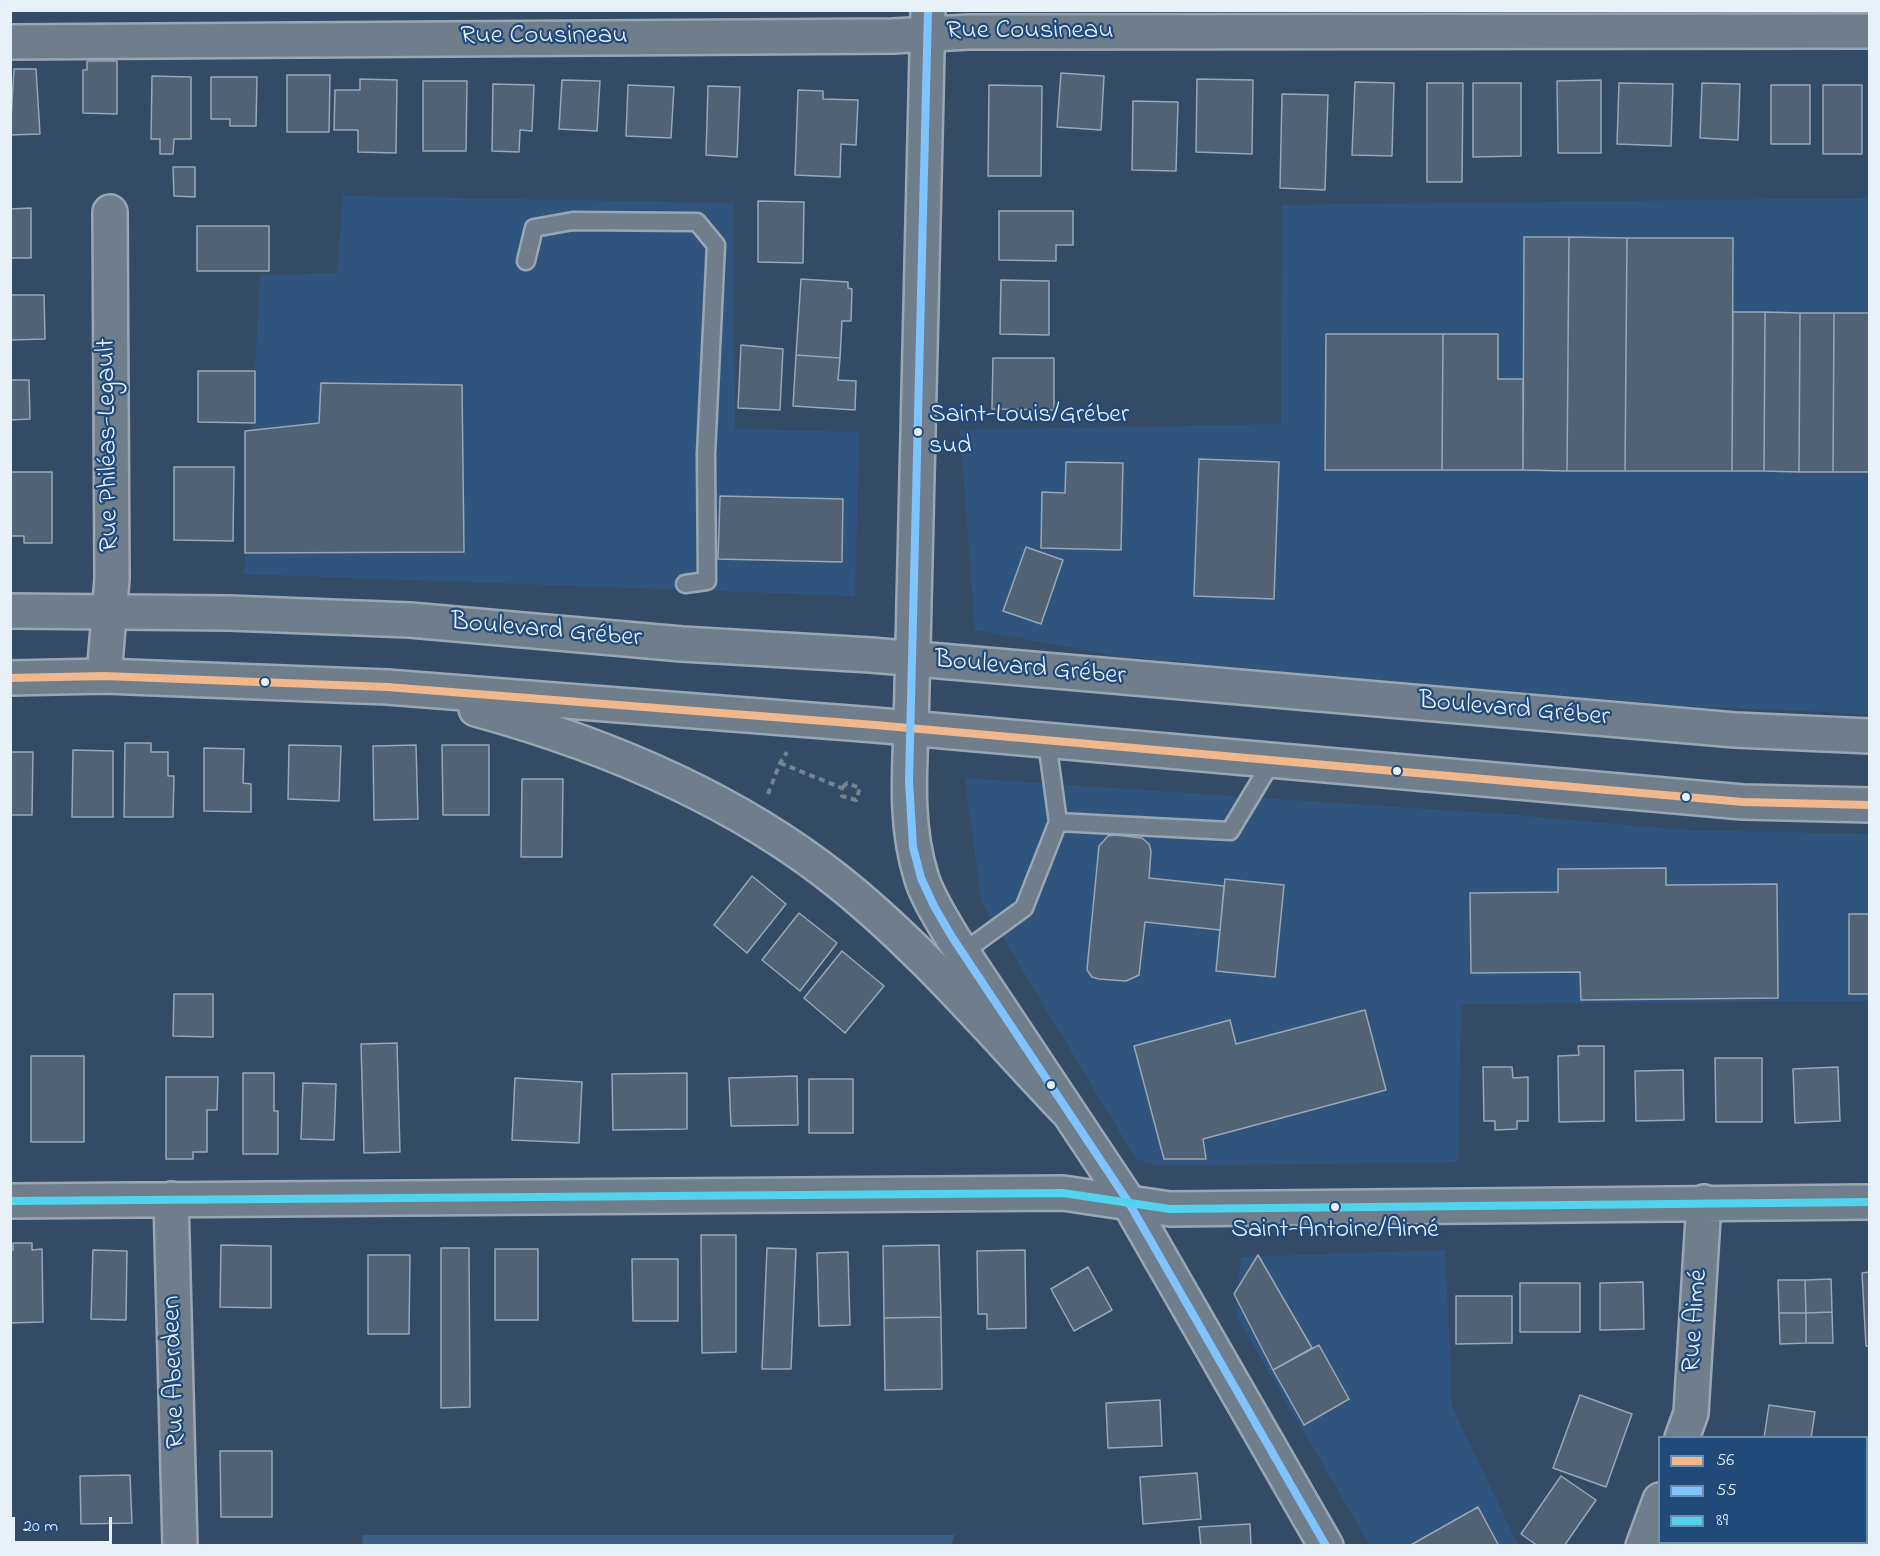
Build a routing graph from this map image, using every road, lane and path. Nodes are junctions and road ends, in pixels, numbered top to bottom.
1 (928, 22) edge
2 (1869, 31) edge
3 (10, 42) edge
4 (110, 212) dead end
5 (526, 261) dead end
6 (685, 584) dead end
7 (109, 610) junction
8 (10, 611) edge
9 (912, 660) junction
10 (104, 676) junction
11 (10, 678) edge
12 (387, 687) junction
13 (795, 720) junction
14 (911, 730) junction
15 (1869, 736) edge
16 (1047, 742) junction
17 (1272, 761) junction
18 (780, 763) junction
19 (842, 788) junction
20 (1869, 806) edge
21 (1058, 822) junction
22 (756, 826) junction
23 (962, 953) junction
24 (1066, 1110) junction
25 (171, 1199) junction
26 (10, 1201) edge
27 (1704, 1202) junction
28 (1869, 1202) edge
29 (1130, 1203) junction
30 (1682, 1436) edge
31 (1658, 1503) edge
32 (180, 1545) edge
33 (1326, 1545) edge
34 (1643, 1545) edge

1 - 2 street, Rue Cousineau
1 - 3 street, Rue Cousineau
1 - 9 street
4 - 7 street, Rue Philéas-Legault
5 - 6 lane
7 - 8 street, Boulevard Gréber
7 - 9 street, Boulevard Gréber
7 - 10 street, Rue Philéas-Legault
9 - 14 street
9 - 15 street, Boulevard Gréber
10 - 11 street
10 - 12 street
12 - 13 street
12 - 22 street
13 - 14 street
13 - 18 path
14 - 16 street
14 - 23 street
16 - 17 street
16 - 21 lane
17 - 20 street
17 - 21 lane
18 - 19 path
18 - 22 path
19 - 19 path
21 - 23 lane
22 - 24 street
23 - 24 street
24 - 29 street
25 - 26 street
25 - 29 street
25 - 32 street, Rue Aberdeen
27 - 28 street
27 - 29 street
27 - 30 street, Rue Aimé
29 - 33 street
31 - 34 street

